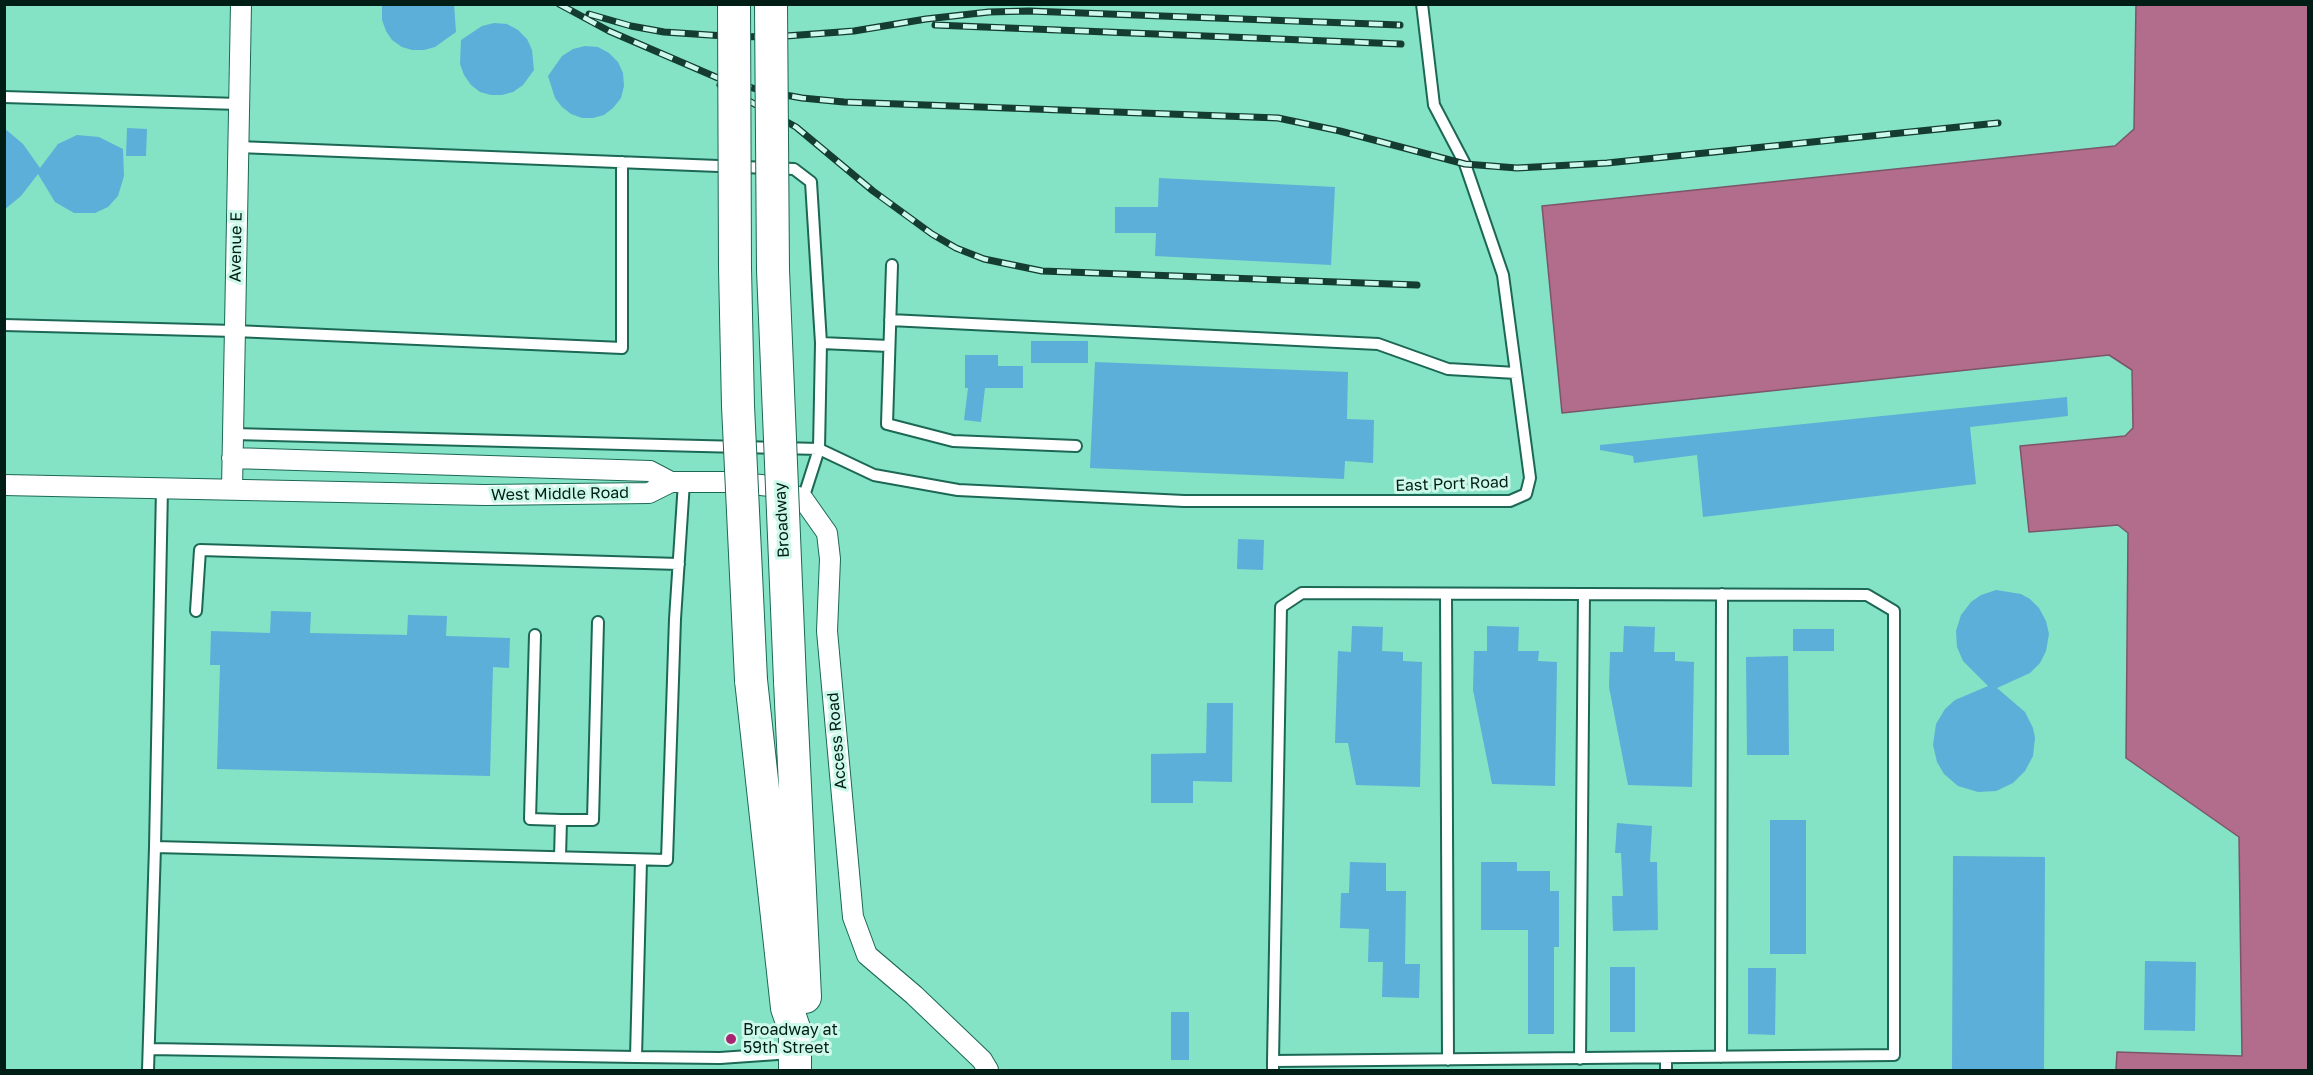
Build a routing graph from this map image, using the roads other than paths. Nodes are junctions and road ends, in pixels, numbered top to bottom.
1 (241, 4) edge
2 (734, 4) edge
3 (771, 4) edge
4 (1422, 4) edge
5 (4, 97) edge
6 (239, 104) junction
7 (238, 147) junction
8 (622, 162) junction
9 (892, 265) dead end
10 (890, 320) junction
11 (4, 326) edge
12 (235, 331) junction
13 (821, 343) junction
14 (890, 346) junction
15 (1516, 373) junction
16 (233, 434) junction
17 (1076, 446) dead end
18 (819, 449) junction
19 (232, 458) junction
20 (678, 482) junction
21 (4, 485) edge
22 (162, 488) junction
23 (232, 489) junction
24 (803, 499) junction
25 (679, 564) junction
26 (1446, 594) junction
27 (1584, 594) junction
28 (1722, 594) junction
29 (196, 610) dead end
30 (598, 622) dead end
31 (535, 635) dead end
32 (561, 820) junction
33 (155, 847) junction
34 (560, 857) junction
35 (641, 860) junction
36 (149, 1049) junction
37 (795, 1051) edge
38 (636, 1057) junction
39 (1721, 1057) junction
40 (1666, 1058) junction
41 (1580, 1059) junction
42 (1448, 1060) junction
43 (1273, 1066) edge
44 (148, 1071) edge
45 (988, 1071) edge
46 (1666, 1071) edge

1 - 6 street, Avenue E
2 - 37 main road, bridge
3 - 37 main road, Broadway, bridge
4 - 15 lane, East Port Road
5 - 6 lane
6 - 7 street, Avenue E
7 - 8 lane
7 - 12 street, Avenue E
8 - 12 lane
8 - 13 lane
9 - 10 lane
10 - 14 lane
10 - 15 lane
11 - 12 lane
12 - 16 street, Avenue E
13 - 14 lane
13 - 18 lane
14 - 17 lane
15 - 18 lane, East Port Road
16 - 18 lane
16 - 19 street, Avenue E
18 - 24 lane
19 - 20 street, West Middle Road
19 - 23 street, Avenue E
20 - 23 street, West Middle Road
20 - 24 street
20 - 25 lane
21 - 22 street, West Middle Road
22 - 23 street, West Middle Road
22 - 33 lane
24 - 45 street, Access Road
25 - 29 lane
25 - 35 lane
26 - 27 lane
26 - 42 lane
26 - 43 lane
27 - 28 lane
27 - 41 lane
28 - 39 lane
28 - 39 lane
30 - 32 lane
31 - 32 lane
32 - 34 lane
33 - 34 lane
33 - 36 lane
34 - 35 lane
35 - 38 lane
36 - 38 lane
36 - 44 lane
37 - 38 lane
39 - 40 lane
40 - 41 lane
40 - 46 lane
41 - 42 lane
42 - 43 lane

